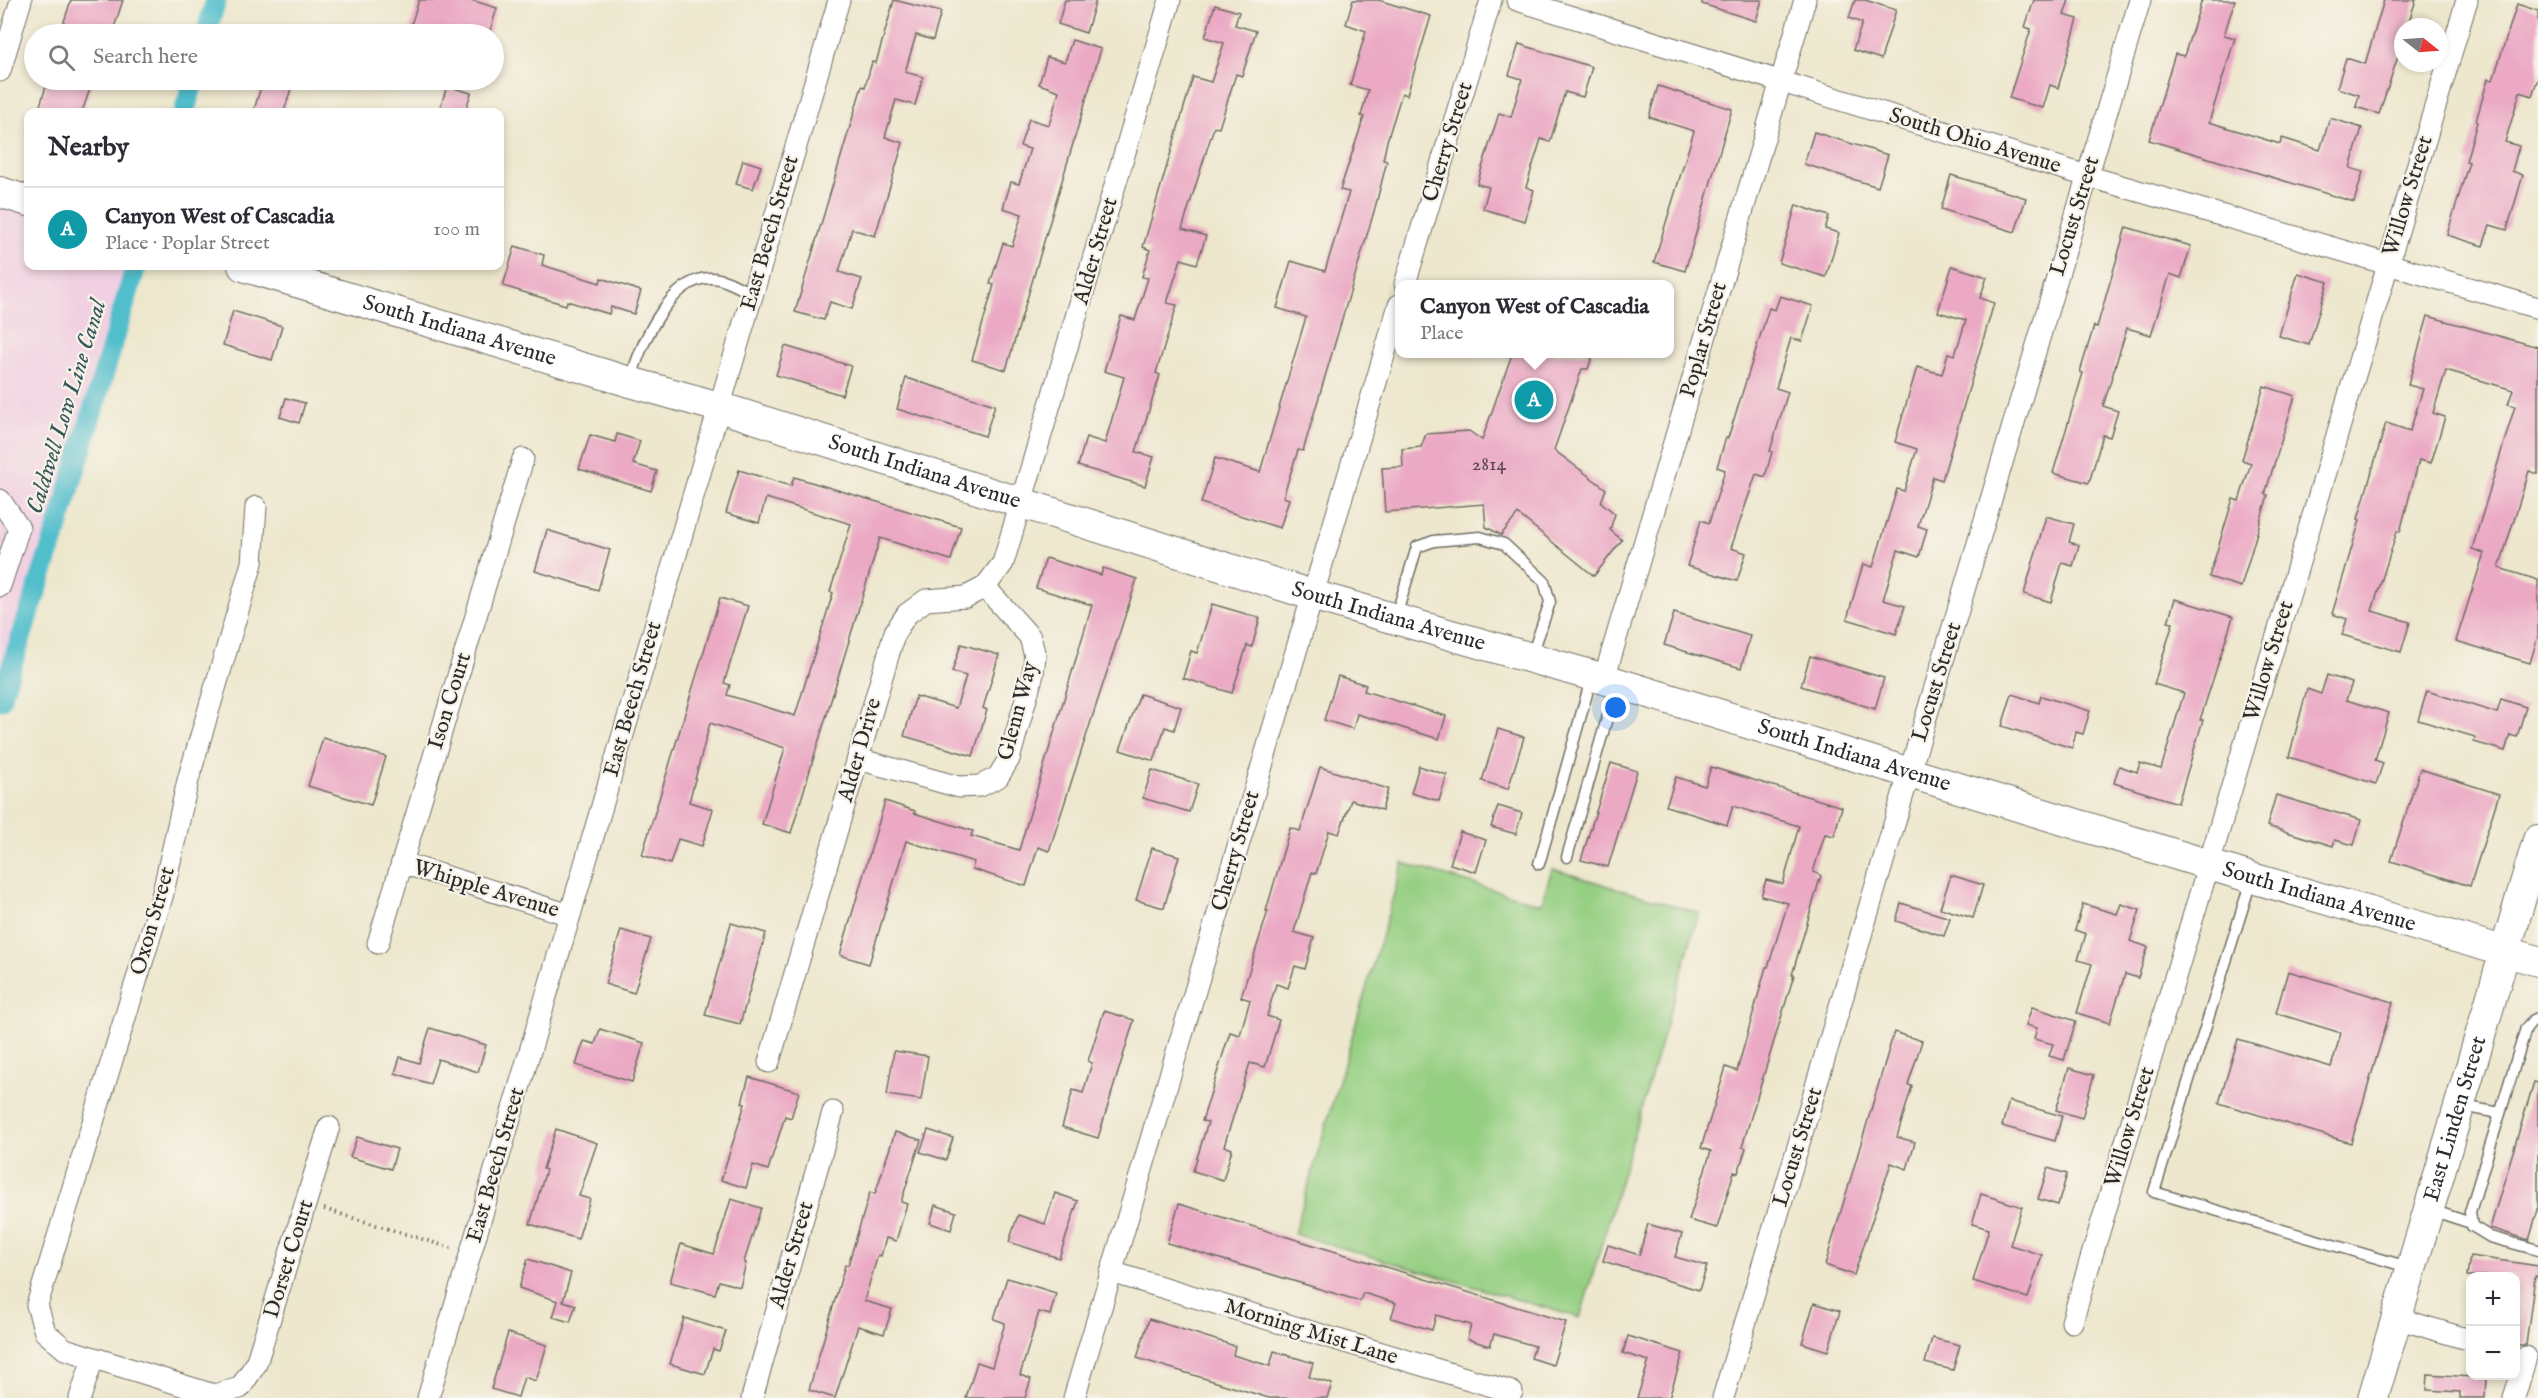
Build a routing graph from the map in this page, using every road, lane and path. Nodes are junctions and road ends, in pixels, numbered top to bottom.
1 (839, 0) edge
2 (1170, 0) edge
3 (1491, 0) edge
4 (1517, 0) edge
5 (1805, 0) edge
6 (2140, 0) edge
7 (2466, 0) edge
8 (13, 3) edge
9 (0, 71) edge
10 (1780, 80) junction
11 (2087, 176) junction
12 (0, 192) edge
13 (24, 200) edge
14 (2388, 264) junction
15 (256, 270) edge
16 (1407, 280) edge
17 (752, 294) junction
18 (2537, 303) edge
19 (1395, 318) edge
20 (630, 382) junction
21 (719, 407) junction
22 (523, 459) dead end
23 (0, 500) edge
24 (1022, 501) junction
25 (256, 507) dead end
26 (0, 586) edge
27 (985, 587) junction
28 (1312, 595) junction
29 (1395, 619) junction
30 (1531, 658) junction
31 (1604, 680) junction
32 (858, 759) junction
33 (1910, 772) junction
34 (2538, 840) edge
35 (1567, 857) dead end
36 (402, 863) junction
37 (1539, 864) dead end
38 (2209, 864) junction
39 (2252, 878) junction
40 (570, 915) junction
41 (378, 943) dead end
42 (2505, 951) junction
43 (2538, 961) edge
44 (2538, 1018) edge
45 (769, 1062) dead end
46 (2459, 1106) junction
47 (833, 1112) dead end
48 (2500, 1113) junction
49 (329, 1127) dead end
50 (306, 1203) junction
51 (2429, 1209) junction
52 (2471, 1223) junction
53 (2538, 1250) edge
54 (470, 1254) junction
55 (2411, 1268) junction
56 (1111, 1272) junction
57 (2396, 1318) junction
58 (2072, 1322) dead end
59 (2466, 1339) edge
60 (2527, 1357) edge
61 (93, 1358) junction
62 (1512, 1392) dead end
63 (80, 1398) edge
64 (428, 1398) edge
65 (752, 1398) edge
66 (1074, 1398) edge
67 (1723, 1398) edge
68 (2373, 1398) edge
69 (2514, 1398) edge

1 - 17 street, East Beech Street
2 - 24 street, Alder Street
3 - 16 street, Cherry Street
4 - 10 street, South Ohio Avenue
5 - 10 street, Poplar Street
6 - 11 street, Locust Street
7 - 14 street, Willow Street
8 - 9 street
10 - 11 street, South Ohio Avenue
10 - 31 street, Poplar Street
11 - 14 street, South Ohio Avenue
11 - 33 street, Locust Street
12 - 13 main road
14 - 18 street, South Ohio Avenue
14 - 38 street, Willow Street
15 - 20 main road, South Indiana Avenue
17 - 20 lane
17 - 21 street, East Beech Street
19 - 28 street, Cherry Street
20 - 21 main road, South Indiana Avenue
21 - 24 main road, South Indiana Avenue
21 - 40 street, East Beech Street
22 - 36 street, Ison Court
23 - 26 street
24 - 27 street
24 - 28 main road, South Indiana Avenue
25 - 61 street, Oxon Street
27 - 32 street, Alder Drive
27 - 32 street, Glenn Way
28 - 29 main road, South Indiana Avenue
28 - 56 street, Cherry Street
29 - 30 main road, South Indiana Avenue
29 - 30 lane
30 - 31 main road, South Indiana Avenue
31 - 33 main road, South Indiana Avenue
31 - 35 lane
31 - 37 lane
32 - 45 street, Alder Drive
33 - 38 main road, South Indiana Avenue
33 - 67 street, Locust Street
34 - 42 main road, East Linden Street
36 - 40 street, Whipple Avenue
36 - 41 street, Ison Court
38 - 39 main road, South Indiana Avenue
38 - 58 street, Willow Street
39 - 42 main road, South Indiana Avenue
39 - 55 lane
40 - 54 street, East Beech Street
42 - 43 main road, South Indiana Avenue
42 - 46 main road, East Linden Street
44 - 48 lane
46 - 48 lane
46 - 51 main road, East Linden Street
47 - 65 street, Alder Street
48 - 52 lane
49 - 50 street, Dorset Court
50 - 54 path
50 - 61 street, Dorset Court
51 - 52 lane
51 - 55 main road, East Linden Street
52 - 53 lane
54 - 64 street, East Beech Street
55 - 57 main road, East Linden Street
56 - 62 street, Morning Mist Lane
56 - 66 street, Cherry Street
57 - 59 street
57 - 68 main road, East Linden Street
60 - 69 street
61 - 63 street

